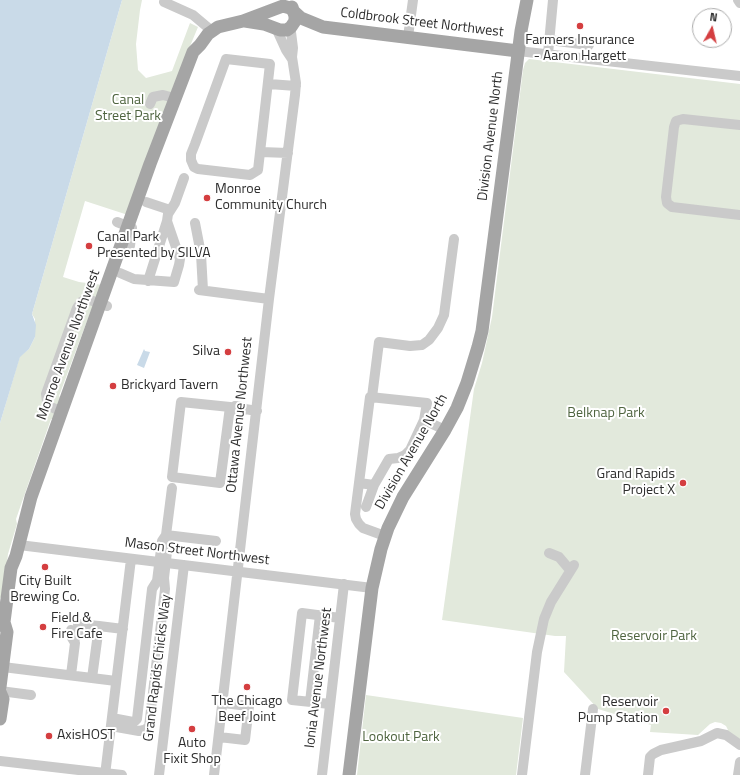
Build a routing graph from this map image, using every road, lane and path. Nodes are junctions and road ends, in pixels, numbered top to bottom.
1 (165, 0) edge
2 (413, 0) edge
3 (527, 0) edge
4 (553, 0) edge
5 (738, 0) edge
6 (740, 3) edge
7 (277, 4) edge
8 (292, 6) edge
9 (243, 21) junction
10 (291, 27) junction
11 (323, 27) junction
12 (276, 28) junction
13 (212, 30) junction
14 (408, 37) junction
15 (549, 40) junction
16 (578, 43) junction
17 (201, 44) junction
18 (589, 45) dead end
19 (518, 51) junction
20 (548, 54) junction
21 (577, 57) junction
22 (292, 59) junction
23 (740, 76) edge
24 (268, 84) junction
25 (296, 86) junction
26 (174, 98) junction
27 (150, 104) dead end
28 (740, 125) edge
29 (261, 152) junction
30 (288, 153) junction
31 (184, 178) dead end
32 (146, 202) junction
33 (170, 210) junction
34 (740, 215) edge
35 (166, 221) junction
36 (195, 223) dead end
37 (123, 224) junction
38 (454, 239) dead end
39 (130, 246) junction
40 (120, 273) junction
41 (148, 281) junction
42 (269, 299) junction
43 (104, 305) junction
44 (372, 397) junction
45 (231, 408) junction
46 (257, 410) junction
47 (62, 412) junction
48 (424, 420) junction
49 (445, 430) junction
50 (49, 460) junction
51 (359, 483) junction
52 (374, 485) junction
53 (172, 488) dead end
54 (366, 507) dead end
55 (166, 536) junction
56 (385, 536) junction
57 (216, 541) dead end
58 (18, 550) junction
59 (550, 553) dead end
60 (131, 559) junction
61 (162, 562) junction
62 (184, 565) junction
63 (238, 572) junction
64 (344, 584) junction
65 (4, 587) edge
66 (372, 588) junction
67 (320, 615) junction
68 (340, 618) junction
69 (99, 626) junction
70 (123, 629) junction
71 (3, 632) edge
72 (2, 667) junction
73 (71, 675) junction
74 (92, 678) junction
75 (116, 681) junction
76 (0, 687) edge
77 (0, 692) edge
78 (31, 696) dead end
79 (310, 702) junction
80 (223, 703) junction
81 (330, 704) junction
82 (593, 709) dead end
83 (0, 719) edge
84 (111, 722) junction
85 (219, 737) junction
86 (740, 745) edge
87 (0, 761) edge
88 (740, 762) edge
89 (105, 774) edge
90 (122, 775) edge
91 (159, 775) edge
92 (214, 775) edge
93 (322, 775) edge
94 (349, 775) edge
95 (522, 775) edge
96 (585, 775) edge
97 (648, 775) edge
98 (738, 775) edge

1 - 13 street
2 - 14 street
3 - 19 main road, Division Avenue North
4 - 15 street
5 - 6 street
7 - 8 main road, Coldbrook Street Northwest
7 - 9 main road
7 - 12 main road, Ottawa Avenue Northwest
8 - 10 main road
8 - 11 main road, Coldbrook Street Northwest
9 - 12 main road
9 - 13 main road
10 - 11 main road, Coldbrook Street Northwest
10 - 12 main road
10 - 22 street, Ottawa Avenue Northwest
11 - 14 main road, Coldbrook Street Northwest
12 - 22 street, Ottawa Avenue Northwest
13 - 17 main road, Monroe Avenue Northwest
14 - 19 main road, Coldbrook Street Northwest
15 - 16 street
15 - 20 street
16 - 18 street
16 - 21 street
17 - 26 main road, Monroe Avenue Northwest
17 - 32 main road, Monroe Avenue Northwest
19 - 20 street
19 - 49 main road, Division Avenue North
20 - 21 street
21 - 23 street
22 - 25 street, Ottawa Avenue Northwest
24 - 25 street
24 - 29 street
24 - 29 street
25 - 30 street, Ottawa Avenue Northwest
26 - 27 street
26 - 37 main road, Monroe Avenue Northwest
28 - 34 street
29 - 30 street
30 - 42 street, Ottawa Avenue Northwest
31 - 33 street
32 - 33 street
32 - 39 main road, Monroe Avenue Northwest
33 - 35 street
35 - 41 street
35 - 41 street
36 - 42 street
37 - 39 street
37 - 43 main road, Monroe Avenue Northwest
38 - 44 street
39 - 40 main road, Monroe Avenue Northwest
40 - 41 street
40 - 43 main road, Monroe Avenue Northwest
42 - 46 street, Ottawa Avenue Northwest
43 - 47 main road, Monroe Avenue Northwest
43 - 47 street
43 - 50 main road, Monroe Avenue Northwest
44 - 48 street
44 - 51 street
45 - 45 street
45 - 46 street
46 - 63 street, Ottawa Avenue Northwest
47 - 50 main road, Monroe Avenue Northwest
48 - 49 street
48 - 52 street
49 - 56 main road, Division Avenue North
50 - 58 main road, Monroe Avenue Northwest
51 - 52 street
51 - 56 street
52 - 54 street
53 - 55 street
55 - 57 street
55 - 61 street
56 - 66 main road, Division Avenue North
58 - 60 street, Mason Street Northwest
58 - 65 main road, Monroe Avenue Northwest
58 - 71 main road, Monroe Avenue Northwest
59 - 95 street
60 - 61 street, Mason Street Northwest
60 - 70 street
61 - 62 street, Mason Street Northwest
61 - 84 street
61 - 84 street
62 - 63 street, Mason Street Northwest
62 - 91 street, Grand Rapids Chicks Way
63 - 64 street, Mason Street Northwest
63 - 80 street, Ottawa Avenue Northwest
64 - 66 street, Mason Street Northwest
64 - 68 street, Ionia Avenue Northwest
65 - 71 main road, Monroe Avenue Northwest
66 - 94 main road, Division Avenue North
67 - 68 street
67 - 79 street
67 - 79 street
68 - 81 street, Ionia Avenue Northwest
69 - 70 street
69 - 73 street
69 - 74 street
70 - 75 street
71 - 72 main road, Monroe Avenue Northwest
72 - 73 street
72 - 76 main road, Monroe Avenue Northwest
73 - 74 street
74 - 75 street
75 - 84 street
77 - 78 street
77 - 83 main road
79 - 81 street
80 - 85 street, Ottawa Avenue Northwest
80 - 85 street
81 - 93 street, Ionia Avenue Northwest
82 - 96 street
84 - 89 street
85 - 92 street, Ottawa Avenue Northwest
86 - 97 street
87 - 89 street
88 - 98 street
89 - 90 street

